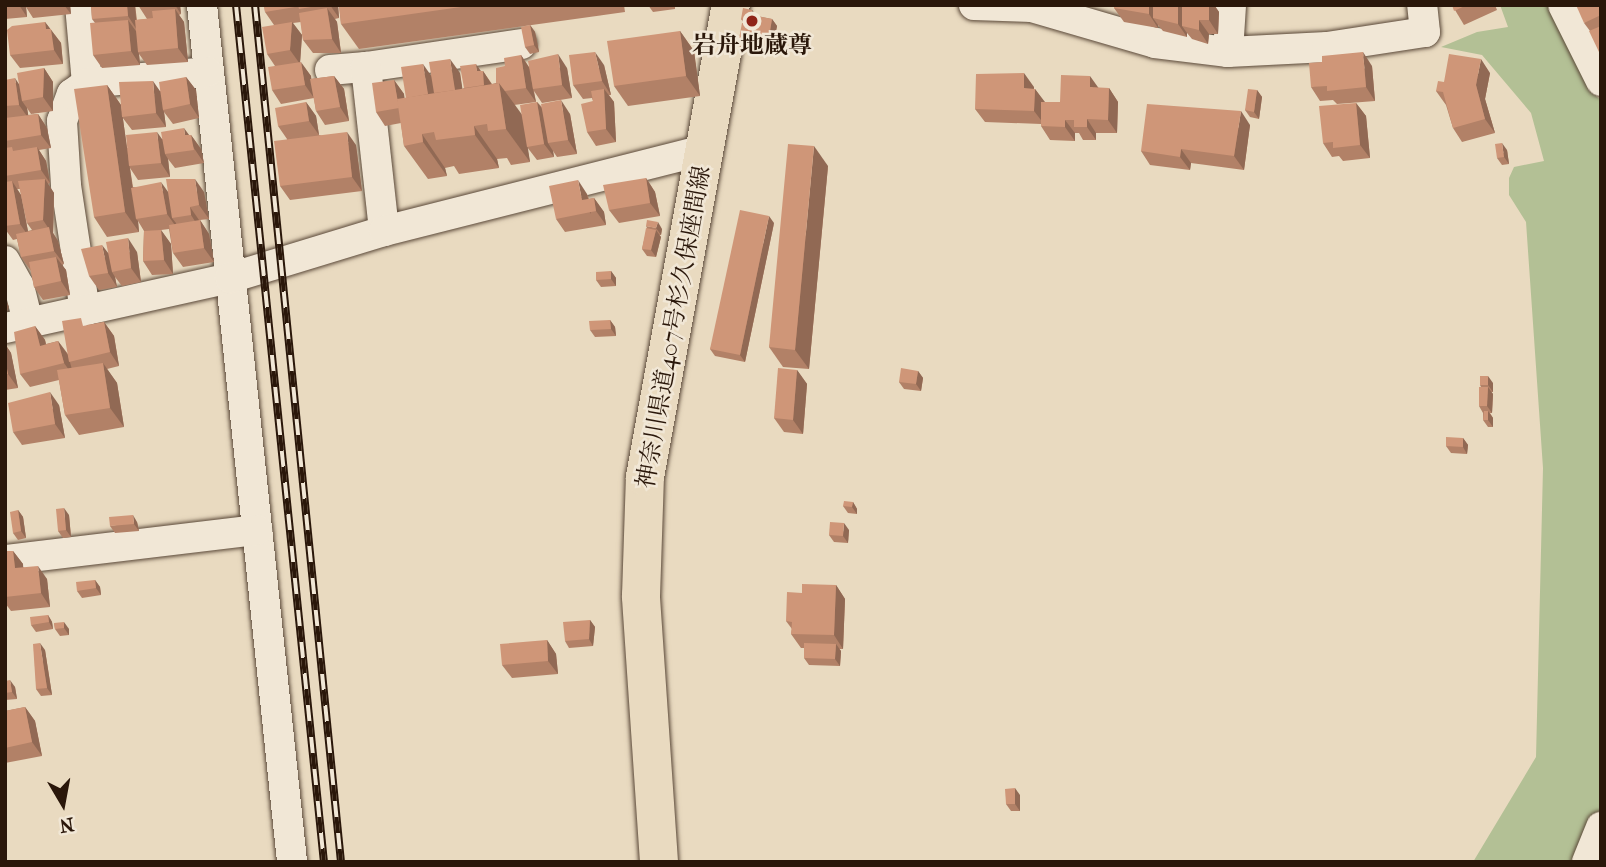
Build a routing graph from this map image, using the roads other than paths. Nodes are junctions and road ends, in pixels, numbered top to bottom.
1 (80, 5) edge
2 (202, 5) edge
3 (731, 5) edge
4 (974, 5) edge
5 (1231, 5) edge
6 (1422, 5) edge
7 (1563, 5) edge
8 (521, 44) edge
9 (1228, 52) junction
10 (366, 67) junction
11 (330, 70) dead end
12 (208, 72) junction
13 (1601, 81) edge
14 (87, 83) junction
15 (704, 150) junction
16 (384, 232) junction
17 (5, 261) edge
18 (230, 278) junction
19 (85, 311) junction
20 (17, 326) edge
21 (257, 530) junction
22 (5, 560) edge
23 (1601, 827) edge
24 (292, 862) edge
25 (659, 862) edge
26 (1587, 862) edge

1 - 14 street
2 - 12 street
3 - 15 main road, 神奈川県道407号杉久保座間線
4 - 9 street
5 - 9 street
6 - 9 street
7 - 13 street
8 - 10 street
10 - 11 street
10 - 16 street
12 - 14 street
12 - 18 street
14 - 19 street
15 - 16 street
15 - 25 main road, 神奈川県道407号杉久保座間線
16 - 18 street
17 - 20 street
18 - 19 street
18 - 21 street
19 - 20 street
21 - 22 street
21 - 24 street
23 - 26 street

